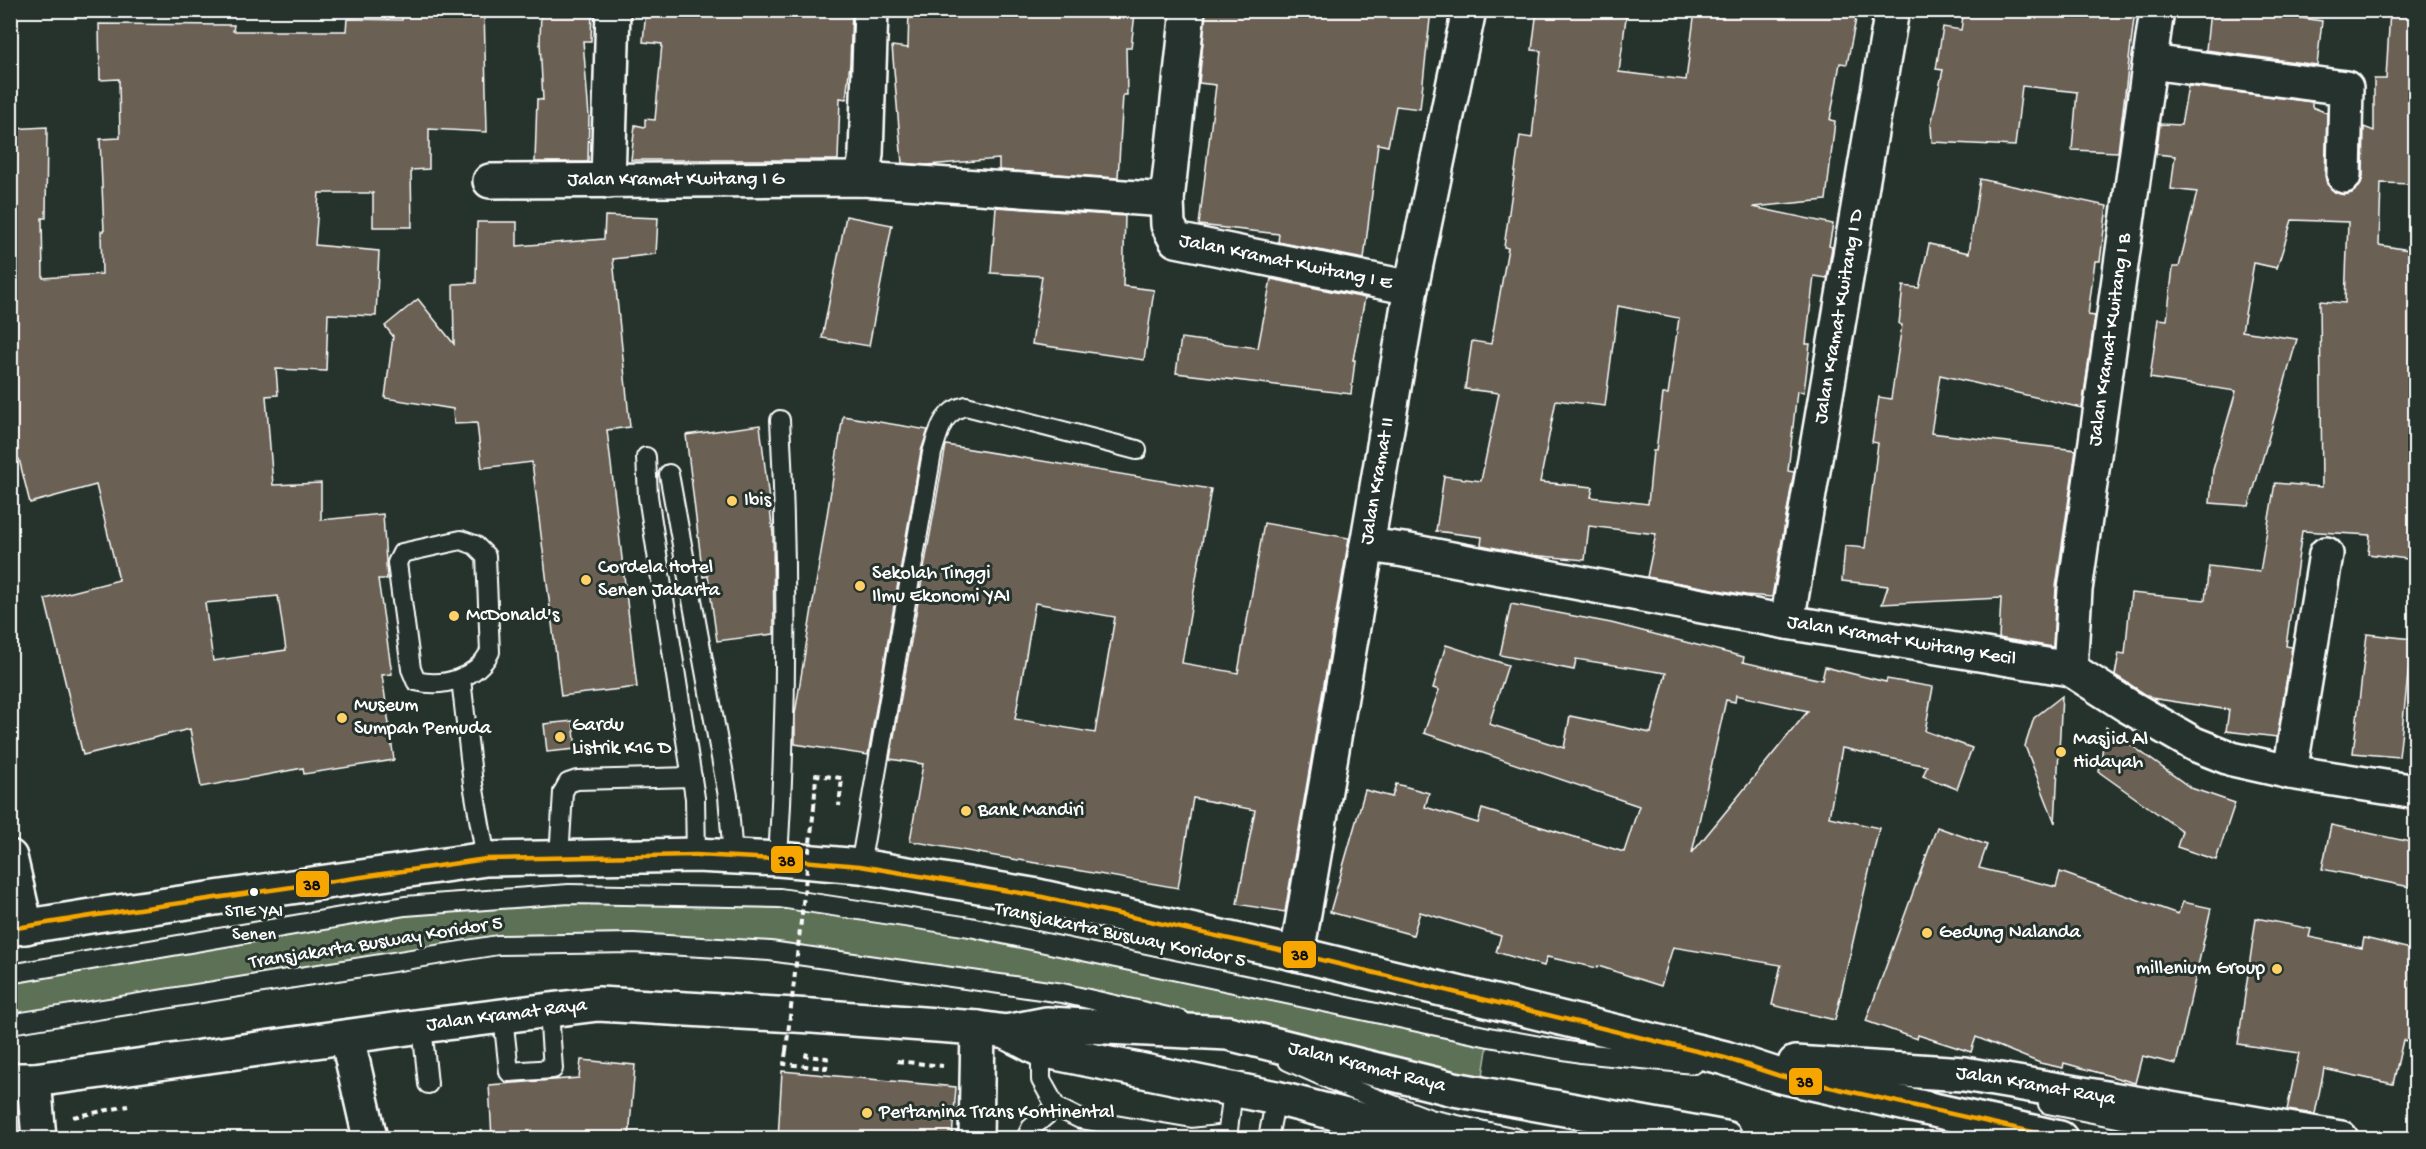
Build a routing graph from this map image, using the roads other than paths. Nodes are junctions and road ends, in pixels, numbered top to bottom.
1 (613, 10) edge
2 (871, 10) edge
3 (1188, 10) edge
4 (1469, 10) edge
5 (1892, 10) edge
6 (2157, 10) edge
7 (2150, 62) junction
8 (2344, 176) dead end
9 (862, 179) junction
10 (490, 181) dead end
11 (608, 181) junction
12 (1167, 200) junction
13 (1411, 288) junction
14 (780, 420) dead end
15 (1137, 450) dead end
16 (646, 457) dead end
17 (669, 474) dead end
18 (1367, 545) junction
19 (2326, 554) dead end
20 (1787, 622) junction
21 (2070, 669) junction
22 (461, 679) junction
23 (2290, 772) junction
24 (692, 777) junction
25 (2415, 792) edge
26 (696, 855) junction
27 (10, 857) edge
28 (733, 857) junction
29 (559, 858) junction
30 (486, 859) junction
31 (778, 859) junction
32 (860, 866) junction
33 (18, 928) edge
34 (1297, 954) junction
35 (10, 974) edge
36 (549, 1011) junction
37 (503, 1016) junction
38 (10, 1024) edge
39 (422, 1026) junction
40 (992, 1030) junction
41 (1228, 1034) junction
42 (347, 1037) junction
43 (1041, 1050) junction
44 (1725, 1058) junction
45 (1773, 1073) junction
46 (22, 1080) edge
47 (428, 1084) dead end
48 (1233, 1090) junction
49 (1276, 1098) junction
50 (1056, 1107) junction
51 (1227, 1136) edge
52 (39, 1138) edge
53 (370, 1138) edge
54 (976, 1138) edge
55 (1026, 1138) edge
56 (1268, 1138) edge
57 (1432, 1138) edge
58 (1516, 1138) edge
59 (1725, 1138) edge
60 (2060, 1138) edge
61 (2216, 1138) edge
62 (2342, 1138) edge

1 - 11 street
2 - 9 street
3 - 12 street, Jalan Kramat Kwitang I E
4 - 13 street, Jalan Kramat II
5 - 20 street, Jalan Kramat Kwitang I D
6 - 7 street, Jalan Kramat Kwitang I B
7 - 8 street
7 - 21 street, Jalan Kramat Kwitang I B
9 - 11 street, Jalan Kramat Kwitang I G
9 - 12 street, Jalan Kramat Kwitang I G
10 - 11 street, Jalan Kramat Kwitang I G
12 - 13 street, Jalan Kramat Kwitang I E
13 - 18 street, Jalan Kramat II
14 - 31 lane
15 - 32 lane
16 - 24 lane
17 - 28 lane
18 - 20 street, Jalan Kramat Kwitang Kecil
18 - 34 street, Jalan Kramat II
19 - 23 street
20 - 21 street, Jalan Kramat Kwitang Kecil
21 - 23 street, Jalan Kramat Kwitang Kecil
22 - 22 lane
22 - 30 lane
23 - 25 street, Jalan Kramat Kwitang Kecil
24 - 26 lane
24 - 29 lane
26 - 28 street, Jalan Kramat Raya
26 - 29 street, Jalan Kramat Raya
27 - 33 street
28 - 31 street, Jalan Kramat Raya
29 - 30 street, Jalan Kramat Raya
30 - 33 street, Jalan Kramat Raya
31 - 32 street, Jalan Kramat Raya
32 - 34 street, Jalan Kramat Raya
34 - 44 street, Jalan Kramat Raya
35 - 45 lane, Transjakarta Busway Koridor 5
36 - 37 street, Jalan Kramat Raya
36 - 37 lane
36 - 40 street, Jalan Kramat Raya
37 - 39 street, Jalan Kramat Raya
38 - 41 lane, Transjakarta Busway Koridor 5
39 - 42 street, Jalan Kramat Raya
39 - 47 lane
40 - 41 street, Jalan Kramat Raya
40 - 43 street, Jalan Kramat Raya
40 - 54 street
41 - 58 lane, Transjakarta Busway Koridor 5
41 - 59 street, Jalan Kramat Raya
42 - 46 street, Jalan Kramat Raya
42 - 53 street
43 - 48 street, Jalan Kramat Raya
43 - 50 lane
44 - 45 street, Jalan Kramat Raya
44 - 62 street, Jalan Kramat Raya
45 - 60 street, Jalan Kramat Raya
45 - 61 lane, Transjakarta Busway Koridor 5
46 - 52 street
48 - 49 street, Jalan Kramat Raya
48 - 51 lane
49 - 56 lane
49 - 57 street, Jalan Kramat Raya
50 - 51 lane
50 - 55 lane

